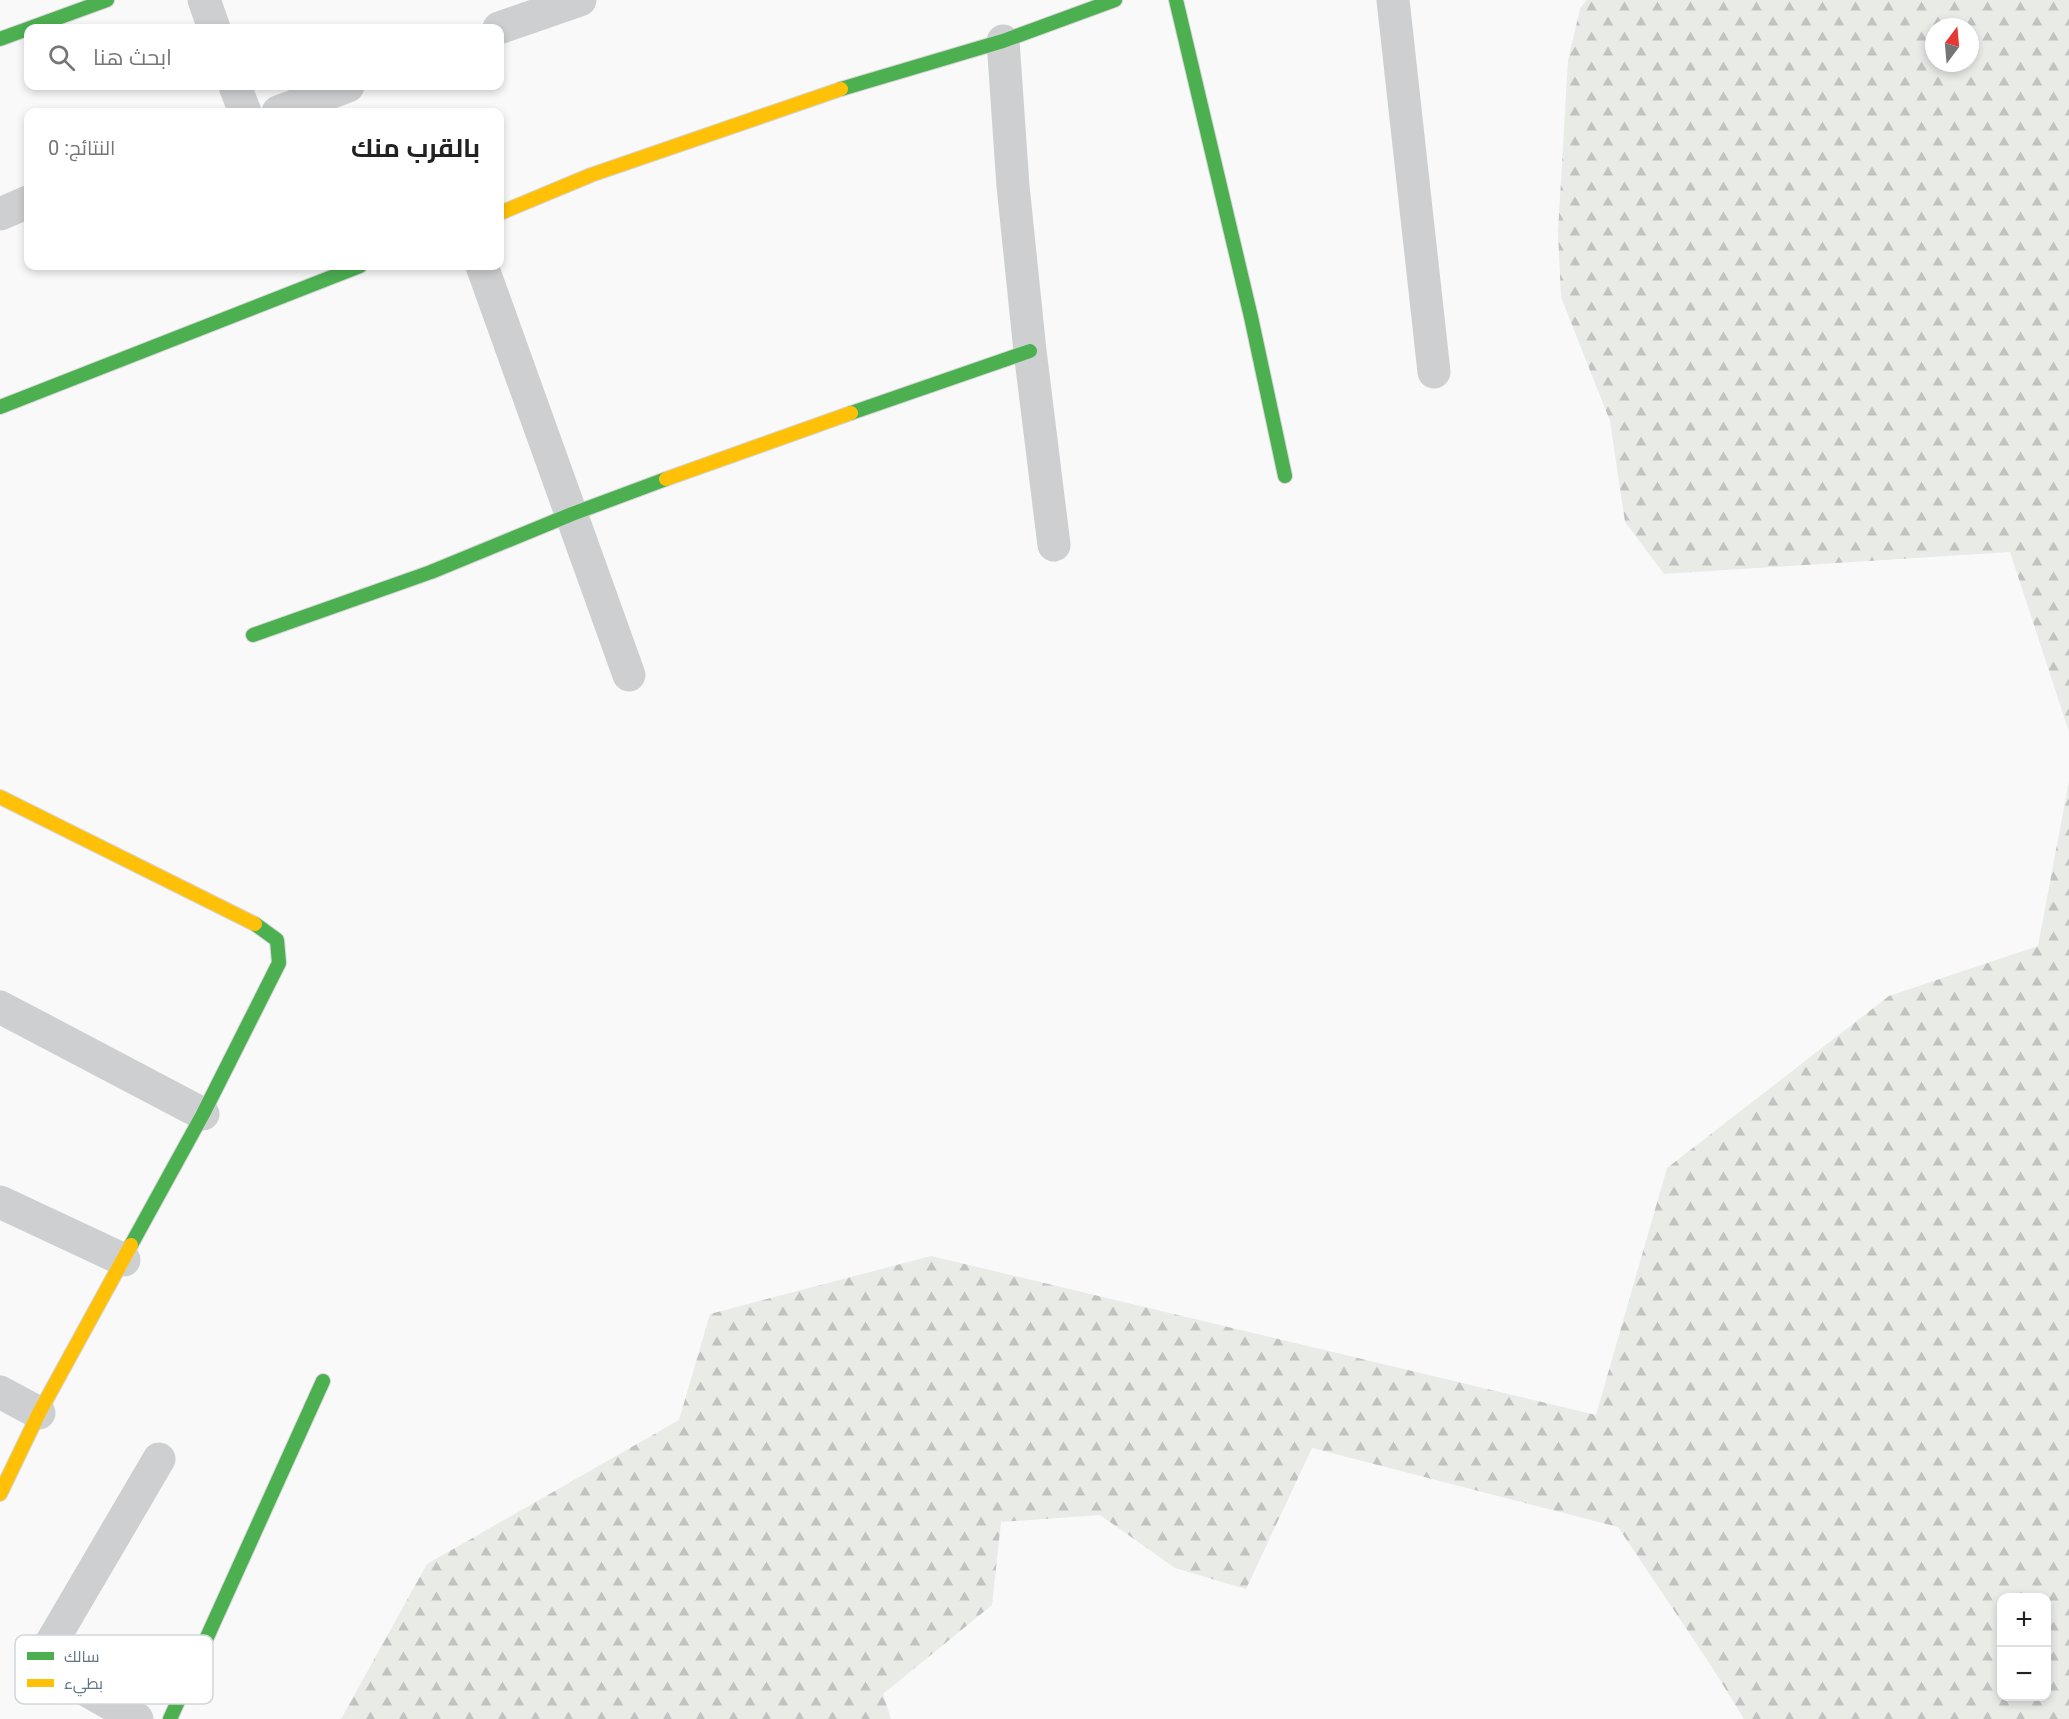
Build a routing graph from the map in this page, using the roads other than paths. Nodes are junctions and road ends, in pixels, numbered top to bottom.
1 (107, 0) edge
2 (204, 0) edge
3 (580, 0) edge
4 (1115, 0) edge
5 (1176, 0) edge
6 (1393, 0) edge
7 (41, 24) edge
8 (213, 24) edge
9 (504, 26) edge
10 (24, 30) edge
11 (0, 39) edge
12 (1003, 40) junction
13 (237, 90) edge
14 (337, 90) edge
15 (243, 108) edge
16 (289, 108) edge
17 (24, 204) edge
18 (504, 211) edge
19 (0, 214) edge
20 (335, 270) edge
21 (483, 270) edge
22 (304, 275) edge
23 (1030, 351) junction
24 (1434, 372) dead end
25 (0, 407) edge
26 (1285, 476) dead end
27 (572, 514) junction
28 (1054, 545) dead end
29 (253, 635) dead end
30 (629, 675) dead end
31 (0, 798) edge
32 (0, 1007) edge
33 (203, 1114) junction
34 (0, 1202) edge
35 (124, 1260) junction
36 (323, 1381) dead end
37 (0, 1392) edge
38 (39, 1413) junction
39 (159, 1460) dead end
40 (0, 1494) edge
41 (56, 1635) edge
42 (208, 1635) edge
43 (110, 1704) edge
44 (177, 1704) edge
45 (137, 1719) edge
46 (170, 1719) edge

1 - 7 street
2 - 8 street
3 - 9 street
4 - 12 street
5 - 26 street
6 - 24 street
10 - 11 street
12 - 18 street
12 - 23 street
13 - 15 street
14 - 16 street
17 - 19 street
20 - 22 street
21 - 27 street
22 - 25 street
23 - 27 street
23 - 28 street
27 - 29 street
27 - 30 street
31 - 33 street
32 - 33 street
33 - 35 street
34 - 35 street
35 - 38 street
36 - 42 street
37 - 38 street
38 - 40 street
39 - 41 street
43 - 45 street
44 - 46 street

